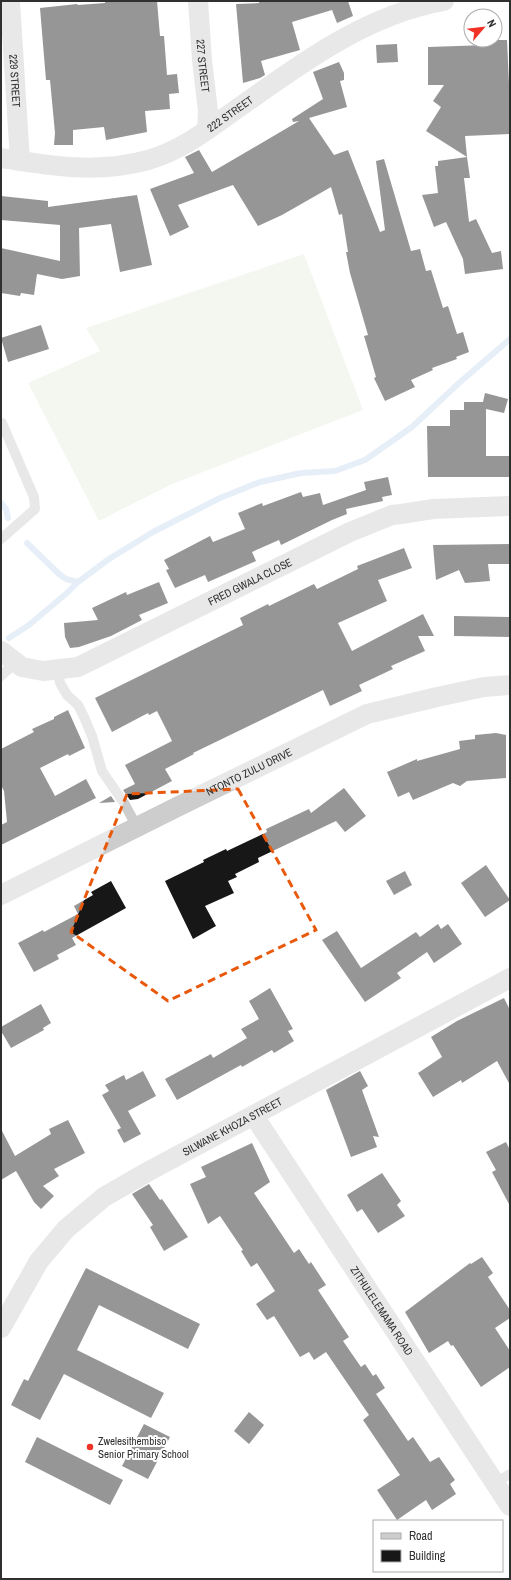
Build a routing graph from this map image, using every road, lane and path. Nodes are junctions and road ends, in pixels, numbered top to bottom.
1 (10, 1) edge
2 (198, 1) edge
3 (444, 1) edge
4 (207, 130) junction
5 (11, 160) edge
6 (2, 423) dead end
7 (510, 506) edge
8 (1, 539) edge
9 (8, 657) edge
10 (58, 671) junction
11 (1, 676) edge
12 (510, 686) edge
13 (137, 827) junction
14 (1, 896) edge
15 (510, 978) edge
16 (254, 1116) junction
17 (1, 1328) edge
18 (502, 1479) edge
19 (510, 1506) edge

1 - 5 street, 229 STREET
2 - 4 street, 227 STREET
3 - 4 street, 222 STREET
4 - 5 street, 222 STREET
6 - 8 lane
7 - 10 street, FRED GWALA CLOSE
9 - 10 street, FRED GWALA CLOSE
9 - 11 lane
10 - 13 lane
12 - 13 street, NTONTO ZULU DRIVE
13 - 14 street, NTONTO ZULU DRIVE
15 - 16 street, SILWANE KHOZA STREET
16 - 17 street, SILWANE KHOZA STREET
16 - 18 street, ZITHULELEMAMA ROAD
18 - 19 street, ZITHULELEMAMA ROAD

